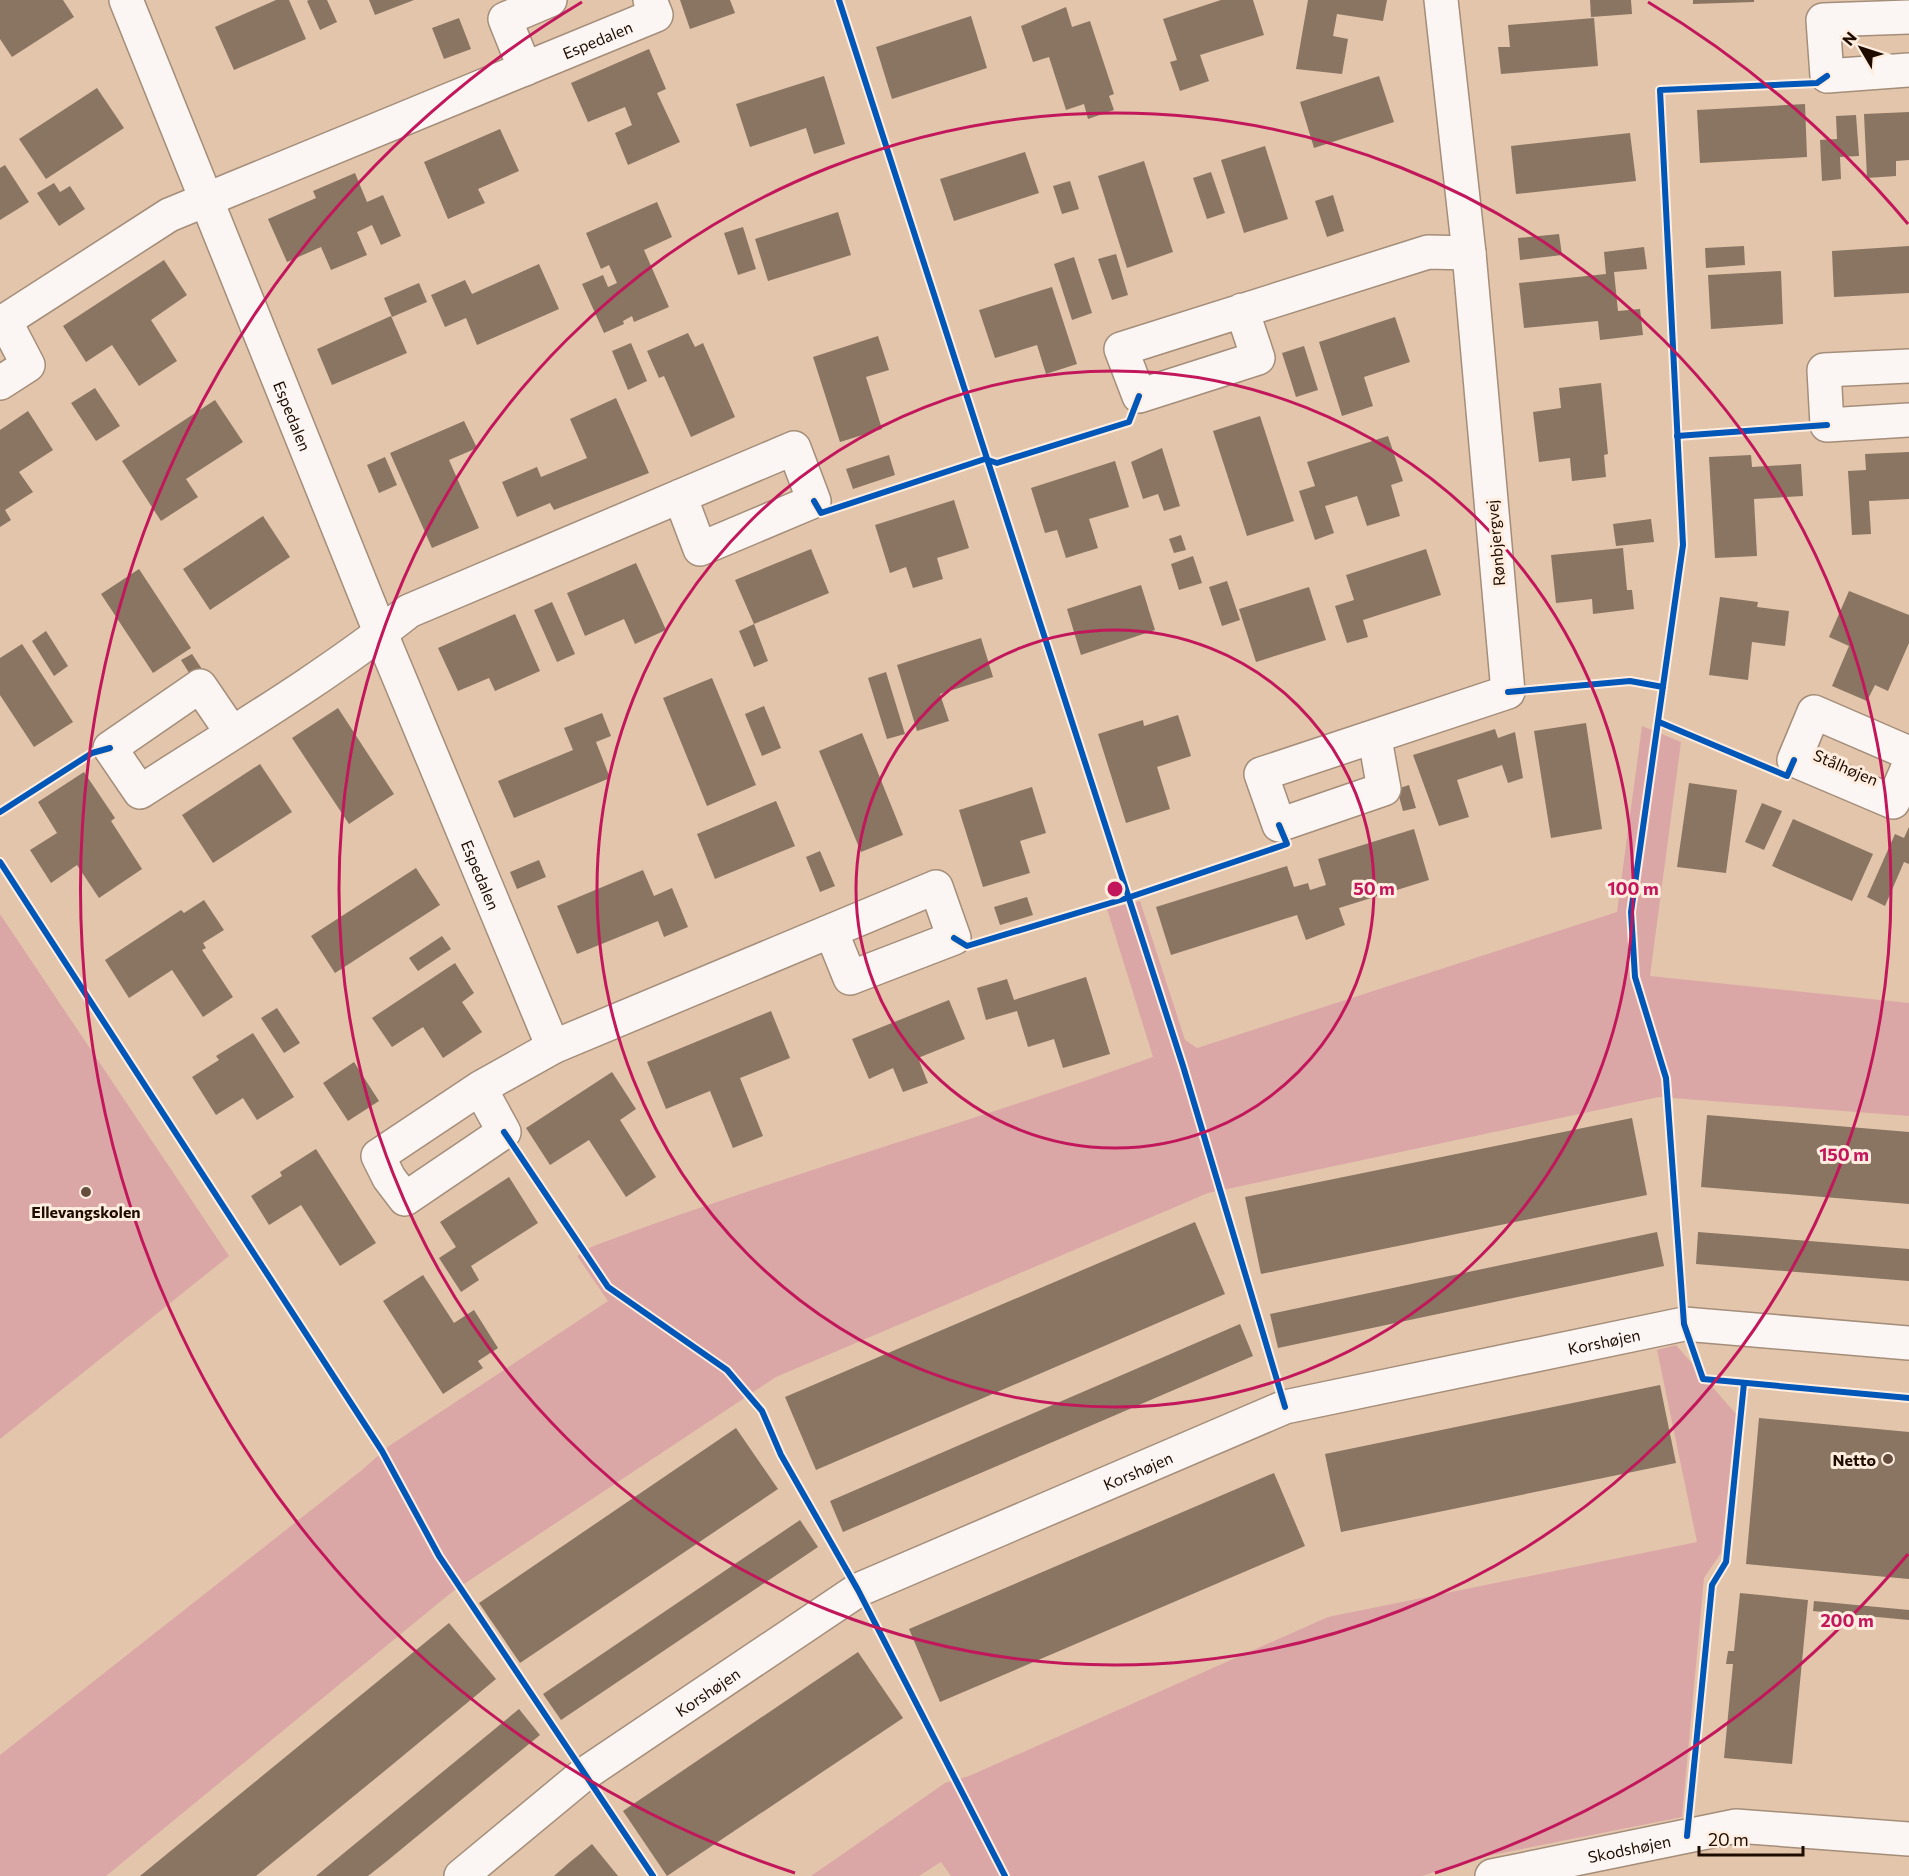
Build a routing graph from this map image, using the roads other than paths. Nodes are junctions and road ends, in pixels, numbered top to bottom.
1 (126, 0) edge
2 (550, 0) edge
3 (650, 0) edge
4 (1441, 0) edge
5 (1909, 17) edge
6 (525, 69) junction
7 (1909, 70) edge
8 (205, 199) junction
9 (1469, 253) junction
10 (1242, 310) dead end
11 (3, 322) edge
12 (1909, 366) edge
13 (0, 383) edge
14 (1909, 420) edge
15 (680, 496) dead end
16 (381, 634) junction
17 (232, 733) dead end
18 (1375, 739) dead end
19 (1909, 753) edge
20 (1909, 765) edge
21 (831, 931) dead end
22 (553, 1047) junction
23 (480, 1088) dead end
24 (1909, 1343) edge
25 (1909, 1839) edge
26 (460, 1876) edge
27 (1492, 1876) edge

1 - 8 street, Espedalen
2 - 6 street
3 - 6 street, Espedalen
4 - 9 street, Rønbjergvej
5 - 7 street
6 - 8 street, Espedalen
8 - 11 street, Espedalen
8 - 16 street, Espedalen
9 - 10 street
9 - 18 street, Rønbjergvej
11 - 13 street, Espedalen
12 - 14 street
15 - 16 street
16 - 17 street
16 - 22 street, Espedalen
19 - 20 street, Stålhøjen
21 - 22 street
22 - 23 street
24 - 26 street, Korshøjen
25 - 27 street, Skodshøjen

